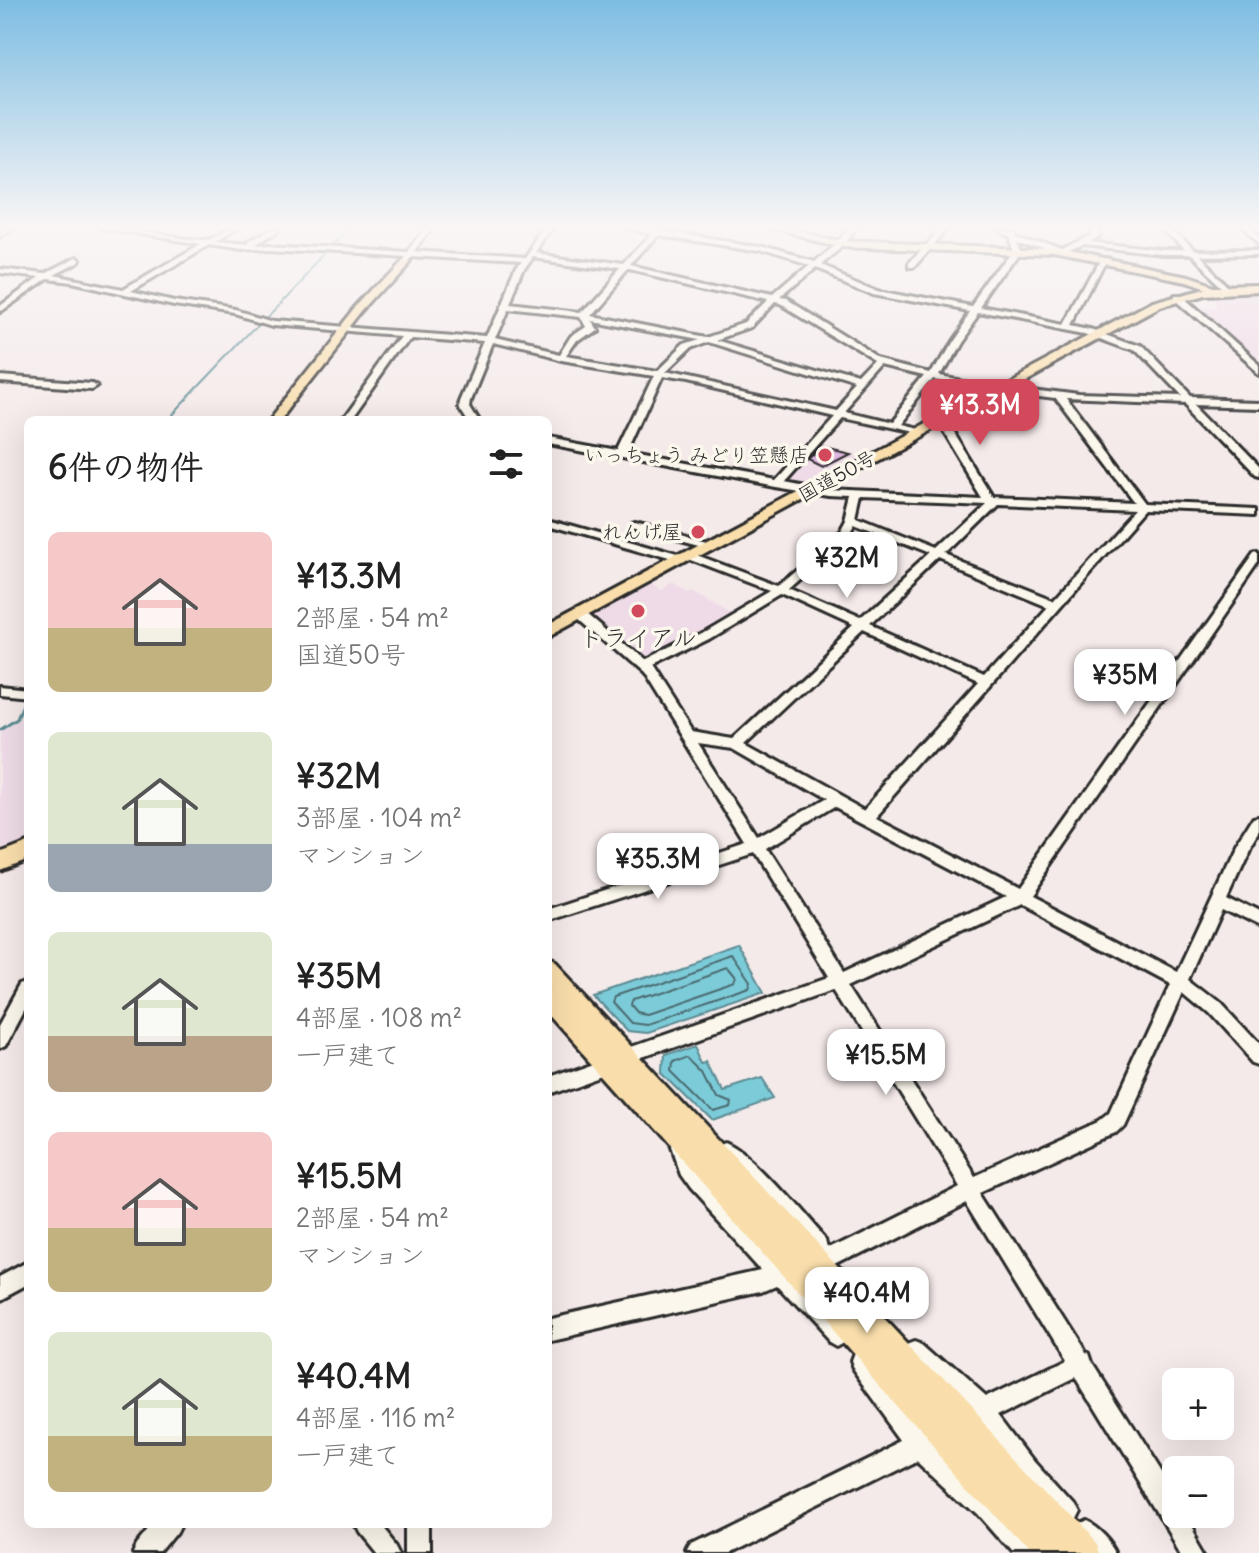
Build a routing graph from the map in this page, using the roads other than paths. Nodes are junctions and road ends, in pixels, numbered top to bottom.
1 (171, 300) edge
2 (375, 300) edge
3 (507, 300) edge
4 (597, 300) edge
5 (774, 300) edge
6 (775, 300) edge
7 (926, 300) edge
8 (982, 300) edge
9 (1083, 300) edge
10 (1154, 300) edge
11 (1167, 300) edge
12 (1182, 300) edge
13 (504, 306) junction
14 (975, 310) junction
15 (584, 315) junction
16 (1125, 319) junction
17 (1068, 328) junction
18 (352, 329) junction
19 (408, 333) junction
20 (1097, 334) junction
21 (710, 340) junction
22 (489, 341) junction
23 (561, 358) junction
24 (883, 364) junction
25 (1259, 370) edge
26 (659, 374) junction
27 (933, 376) junction
28 (0, 379) edge
29 (92, 386) dead end
30 (860, 386) junction
31 (999, 388) junction
32 (1058, 395) junction
33 (1189, 401) junction
34 (1259, 403) edge
35 (836, 414) junction
36 (277, 416) edge
37 (285, 416) edge
38 (349, 416) edge
39 (473, 416) edge
40 (941, 419) junction
41 (892, 427) junction
42 (916, 433) junction
43 (552, 442) edge
44 (622, 454) junction
45 (1259, 475) edge
46 (776, 484) junction
47 (811, 490) junction
48 (860, 494) junction
49 (992, 501) junction
50 (1141, 507) junction
51 (1259, 512) edge
52 (853, 521) junction
53 (552, 523) edge
54 (635, 525) dead end
55 (710, 545) junction
56 (937, 554) junction
57 (1259, 557) edge
58 (685, 558) junction
59 (780, 591) junction
60 (1058, 604) junction
61 (581, 615) junction
62 (863, 627) junction
63 (552, 630) edge
64 (642, 667) junction
65 (987, 683) junction
66 (0, 690) edge
67 (24, 693) edge
68 (686, 736) junction
69 (737, 744) junction
70 (835, 800) junction
71 (868, 816) junction
72 (1259, 820) edge
73 (756, 847) junction
74 (24, 853) edge
75 (0, 863) edge
76 (1021, 897) junction
77 (1216, 900) junction
78 (552, 914) edge
79 (1259, 923) edge
80 (552, 975) edge
81 (838, 981) junction
82 (1181, 983) junction
83 (24, 997) edge
84 (552, 1000) edge
85 (0, 1041) edge
86 (1259, 1056) edge
87 (619, 1059) junction
88 (552, 1083) edge
89 (688, 1136) junction
90 (969, 1190) junction
91 (831, 1260) junction
92 (779, 1273) junction
93 (24, 1274) edge
94 (0, 1289) edge
95 (552, 1328) edge
96 (1081, 1364) junction
97 (978, 1415) junction
98 (928, 1440) junction
99 (166, 1528) edge
100 (368, 1528) edge
101 (420, 1528) edge
102 (145, 1553) edge
103 (389, 1553) edge
104 (420, 1553) edge
105 (699, 1553) edge
106 (1029, 1553) edge
107 (1050, 1553) edge
108 (1084, 1553) edge
109 (1104, 1553) edge
110 (1197, 1553) edge

1 - 18 street
2 - 18 main road
3 - 13 street
4 - 15 street
5 - 21 street
6 - 24 street
7 - 14 street
8 - 14 street
9 - 17 street
10 - 16 highway
11 - 16 highway
12 - 25 street
13 - 15 street
13 - 22 street
14 - 17 street
14 - 27 street
15 - 21 street
15 - 23 street
16 - 20 highway, 国道50号
17 - 20 street
18 - 19 street
18 - 36 main road
18 - 37 main road
19 - 22 street
19 - 38 street
20 - 31 highway, 国道50号
20 - 33 street
21 - 26 street
21 - 30 street
22 - 23 street
22 - 39 street
23 - 26 street
24 - 27 street
24 - 30 street
26 - 35 street
26 - 44 street
27 - 31 street
27 - 41 street
28 - 29 street
30 - 35 street
31 - 32 street
31 - 40 highway, 国道50号
32 - 33 street
32 - 50 street
33 - 34 street
33 - 45 street
35 - 41 street
35 - 46 street
40 - 42 highway, 国道50号
40 - 49 street
41 - 42 street
42 - 47 highway, 国道50号
43 - 44 street
44 - 46 street
46 - 47 street
47 - 48 street
47 - 55 highway, 国道50号
48 - 49 street
48 - 52 street
49 - 50 street
49 - 56 street
50 - 51 street
50 - 60 street
52 - 56 street
52 - 59 street
53 - 58 street
54 - 55 street
55 - 58 highway, 国道50号
56 - 60 street
56 - 62 street
57 - 76 street
58 - 59 street
58 - 61 highway, 国道50号
59 - 62 street
59 - 64 street
60 - 65 street
61 - 63 highway, 国道50号
61 - 64 street
62 - 65 street
62 - 69 street
64 - 68 street
65 - 71 street
66 - 67 street
68 - 69 street
68 - 73 street
69 - 70 street
70 - 71 street
70 - 73 street
71 - 76 street
72 - 77 street
73 - 78 street
73 - 81 street
74 - 75 highway
76 - 81 street
76 - 82 street
77 - 79 street
77 - 82 street
80 - 87 main road
81 - 87 street
81 - 90 street
82 - 86 street
82 - 90 street
83 - 85 street
84 - 87 main road
87 - 88 street
87 - 89 main road
89 - 91 street
89 - 92 street
89 - 107 main road
89 - 108 main road
90 - 91 street
90 - 96 street
91 - 97 street
92 - 95 street
92 - 98 street
93 - 94 street
96 - 97 street
96 - 110 street
97 - 109 street
98 - 105 street
98 - 106 street
99 - 102 street
100 - 103 street
101 - 104 street

